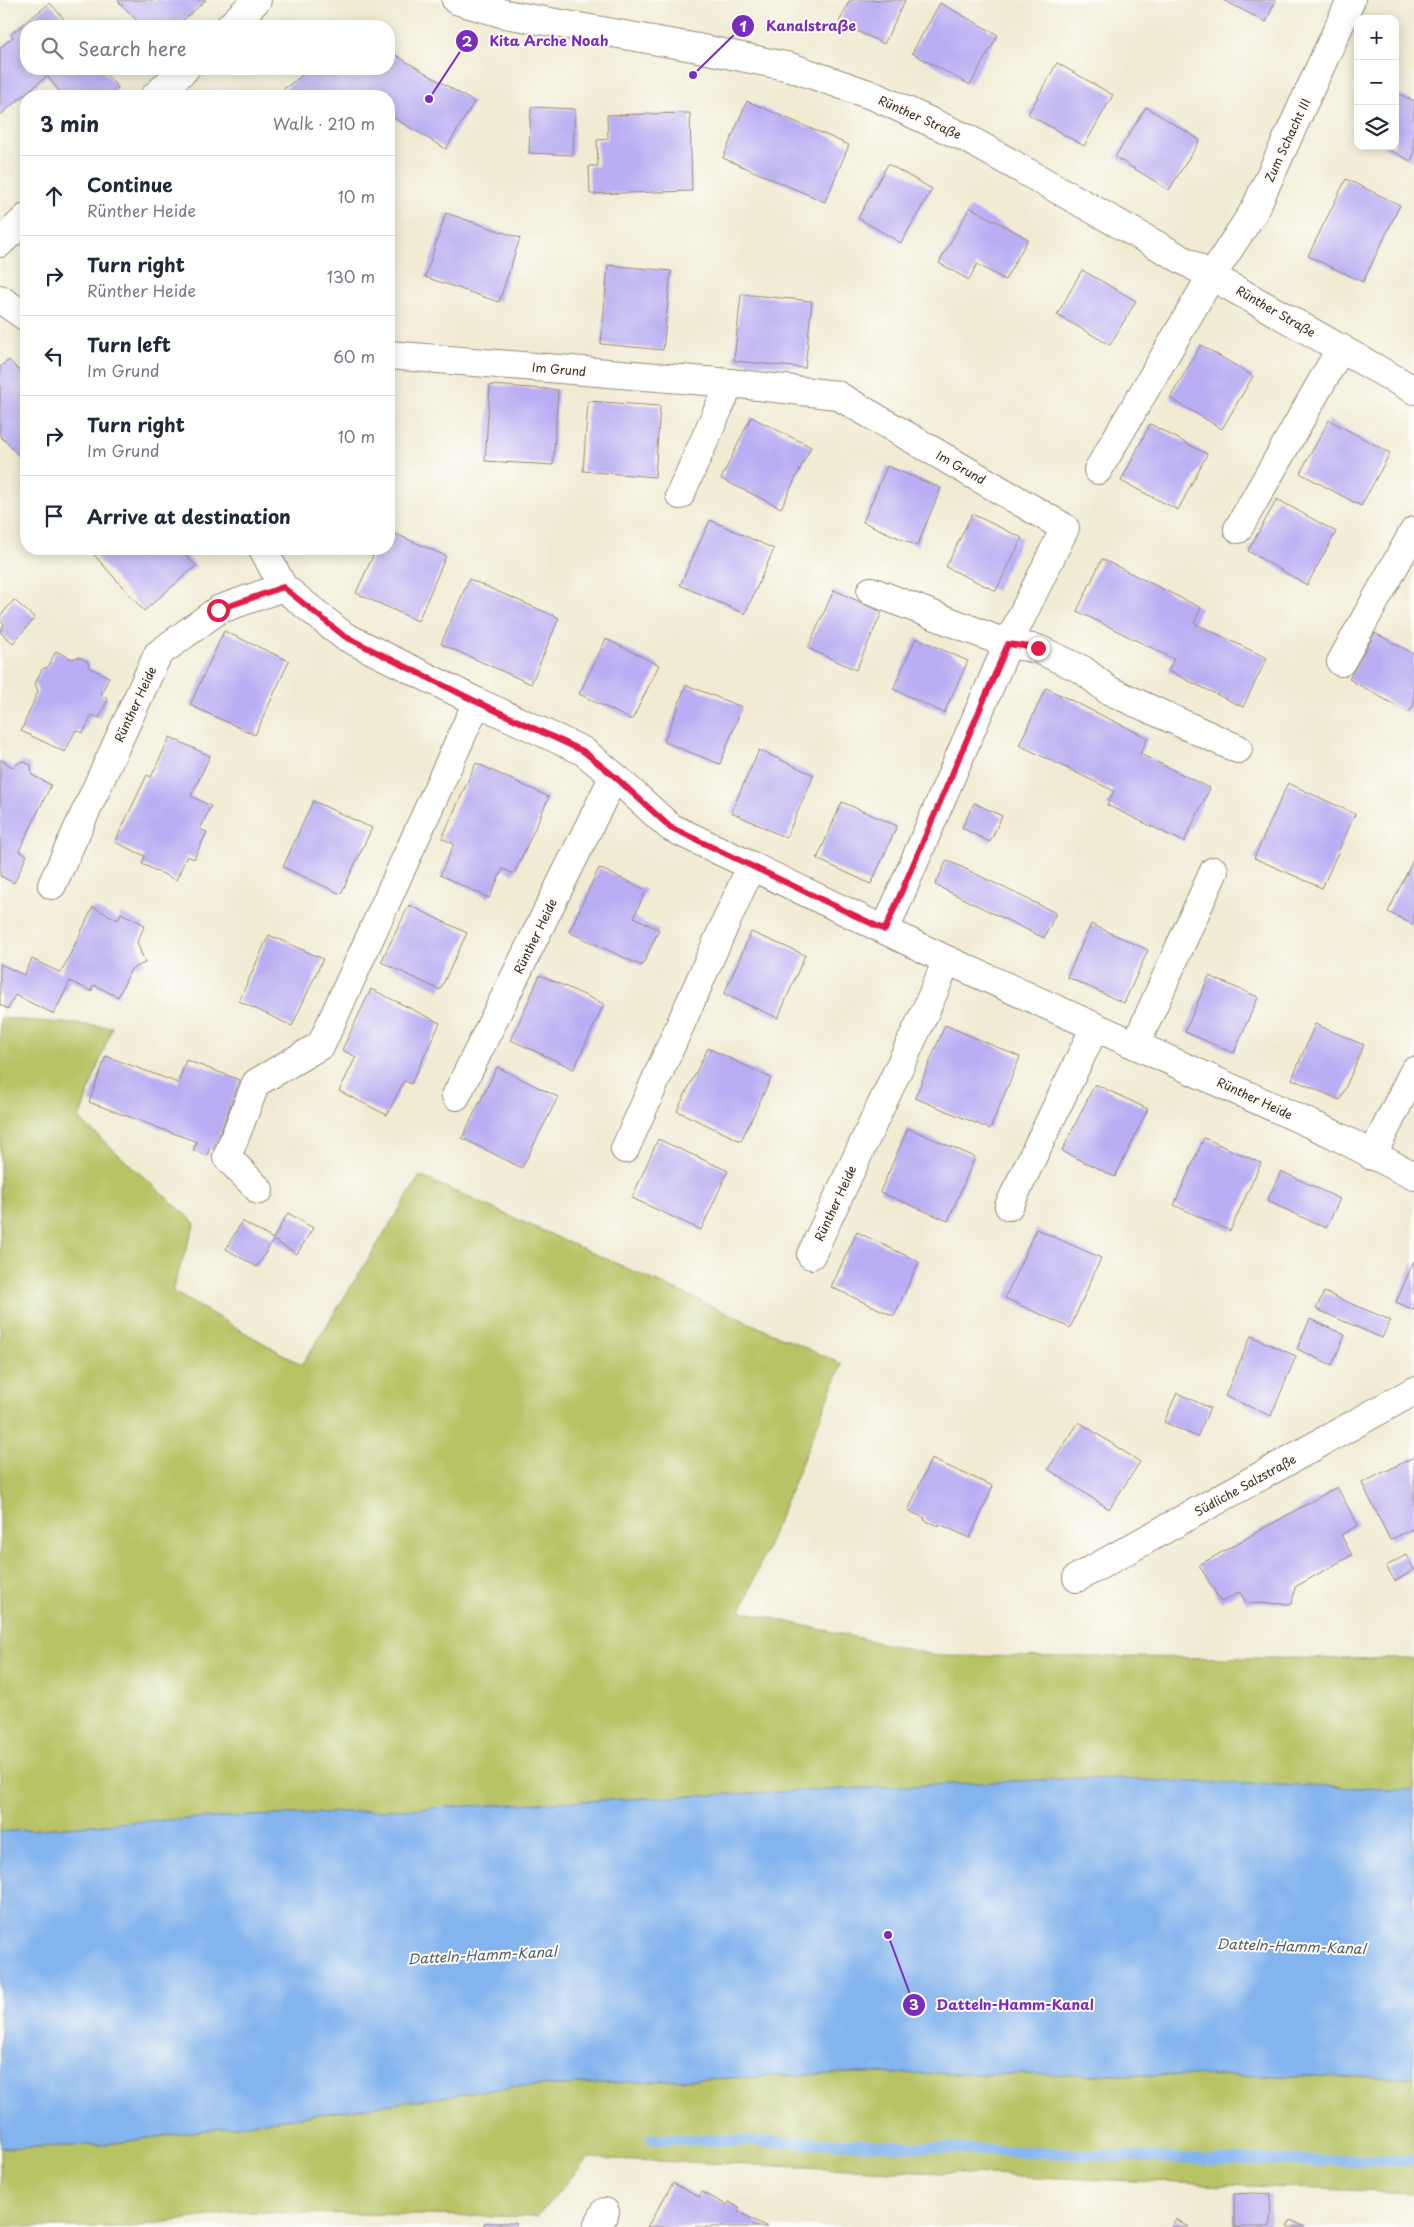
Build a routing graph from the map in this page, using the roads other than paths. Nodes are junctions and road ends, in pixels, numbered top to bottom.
1 (257, 0) edge
2 (1352, 0) edge
3 (461, 1) edge
4 (236, 20) edge
5 (178, 75) edge
6 (161, 90) edge
7 (20, 224) edge
8 (0, 243) edge
9 (1212, 275) junction
10 (0, 300) edge
11 (20, 313) edge
12 (1341, 348) junction
13 (395, 355) edge
14 (730, 382) junction
15 (1414, 390) edge
16 (1098, 470) dead end
17 (680, 495) dead end
18 (1238, 529) dead end
19 (1414, 531) edge
20 (266, 555) edge
21 (283, 587) junction
22 (871, 591) dead end
23 (1008, 644) junction
24 (1341, 662) dead end
25 (477, 702) junction
26 (1238, 748) dead end
27 (614, 776) junction
28 (751, 866) junction
29 (1214, 870) dead end
30 (52, 884) dead end
31 (885, 930) junction
32 (947, 960) junction
33 (1095, 1027) junction
34 (1136, 1044) junction
35 (1414, 1071) edge
36 (456, 1096) dead end
37 (625, 1149) dead end
38 (1372, 1156) junction
39 (1414, 1176) edge
40 (259, 1190) dead end
41 (1009, 1206) dead end
42 (811, 1254) dead end
43 (1414, 1391) edge
44 (1077, 1578) dead end

1 - 4 street
2 - 9 street, Zum Schacht III
3 - 9 street, Rünther Straße
5 - 6 street
7 - 8 street
9 - 12 street, Rünther Straße
9 - 16 street
10 - 11 street
12 - 15 street, Rünther Straße
12 - 18 street
13 - 14 street, Im Grund
14 - 17 street
14 - 23 street, Im Grund
19 - 24 street
20 - 21 street, Rünther Heide
21 - 25 street, Rünther Heide
21 - 30 street, Rünther Heide
22 - 23 street
23 - 26 street
23 - 31 street, Im Grund
25 - 27 street, Rünther Heide
25 - 40 street
27 - 28 street, Rünther Heide
27 - 36 street, Rünther Heide
28 - 31 street, Rünther Heide
28 - 37 street
29 - 34 street
31 - 32 street, Rünther Heide
32 - 33 street, Rünther Heide
32 - 42 street, Rünther Heide
33 - 34 street, Rünther Heide
33 - 41 street
34 - 38 street, Rünther Heide
35 - 38 street
38 - 39 street, Rünther Heide
43 - 44 street, Südliche Salzstraße

